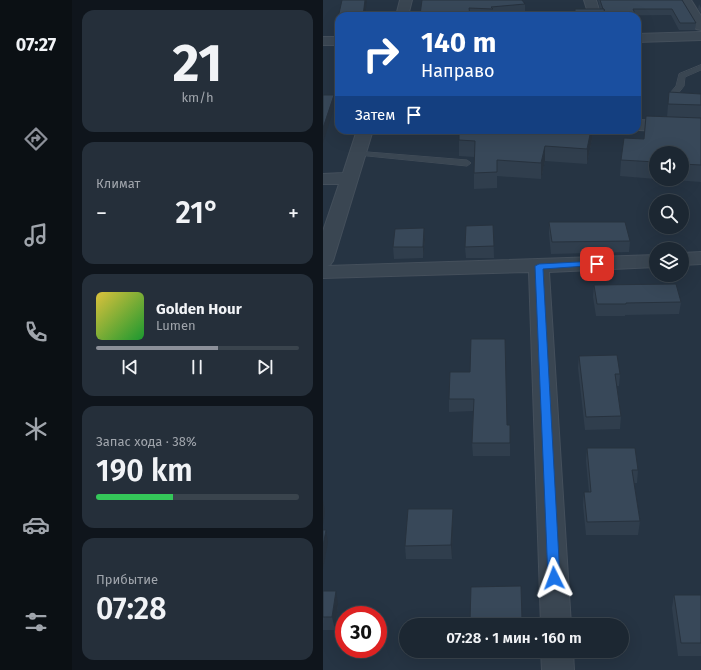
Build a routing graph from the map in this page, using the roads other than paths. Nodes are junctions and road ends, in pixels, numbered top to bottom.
1 (406, 0) edge
2 (590, 0) edge
3 (685, 0) edge
4 (403, 12) edge
5 (594, 12) edge
6 (701, 26) edge
7 (701, 36) edge
8 (641, 38) edge
9 (323, 41) edge
10 (335, 41) edge
11 (701, 67) edge
12 (674, 93) edge
13 (641, 125) edge
14 (701, 127) edge
15 (364, 134) edge
16 (358, 153) junction
17 (467, 163) dead end
18 (350, 178) junction
19 (323, 179) edge
20 (701, 258) edge
21 (689, 259) edge
22 (649, 260) edge
23 (323, 261) edge
24 (539, 266) junction
25 (323, 272) edge
26 (556, 618) edge
27 (557, 658) edge
28 (558, 670) edge

1 - 4 street
2 - 5 street
3 - 6 street
7 - 8 street
9 - 10 street
11 - 12 lane
13 - 14 street
15 - 16 street
16 - 17 lane
16 - 18 street
18 - 19 street
18 - 23 street
20 - 21 street
22 - 24 street
24 - 25 street
24 - 26 street
27 - 28 street

